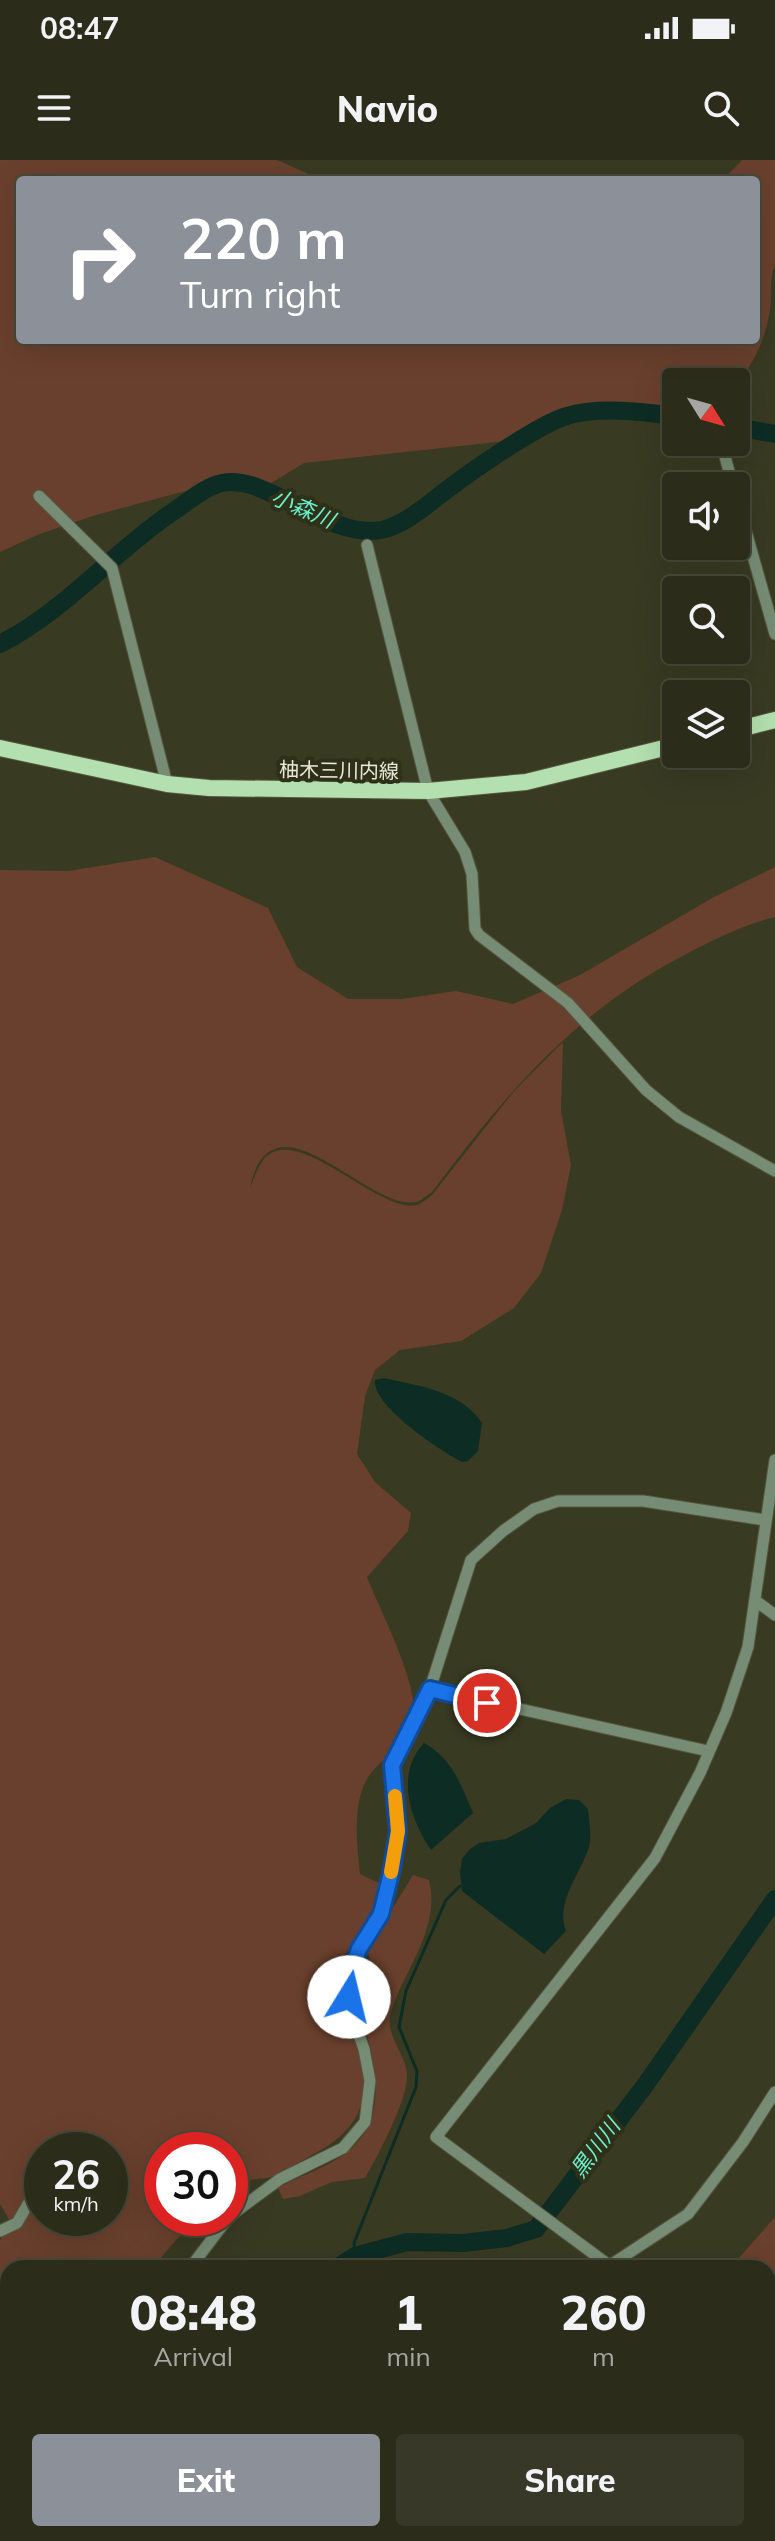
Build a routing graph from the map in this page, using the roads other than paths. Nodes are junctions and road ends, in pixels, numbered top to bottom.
1 (39, 496) dead end
2 (367, 545) dead end
3 (750, 546) edge
4 (775, 634) edge
5 (775, 720) edge
6 (750, 726) edge
7 (0, 748) edge
8 (662, 748) edge
9 (167, 784) junction
10 (428, 791) junction
11 (775, 1171) edge
12 (775, 1460) edge
13 (765, 1520) junction
14 (756, 1601) junction
15 (775, 1615) edge
16 (430, 1689) junction
17 (708, 1751) junction
18 (775, 2092) edge
19 (248, 2203) edge
20 (24, 2211) edge
21 (0, 2231) edge
22 (214, 2236) edge
23 (196, 2260) edge
24 (599, 2260) edge
25 (619, 2260) edge

1 - 9 street
2 - 10 street
3 - 4 street
5 - 6 main road
7 - 9 main road, 柚木三川内線
8 - 10 main road, 柚木三川内線
9 - 10 main road, 柚木三川内線
10 - 11 street
12 - 13 street
13 - 14 street
13 - 16 street
14 - 15 street
14 - 17 street
16 - 17 street
16 - 19 street
17 - 24 street
18 - 25 street
20 - 21 street
22 - 23 street

